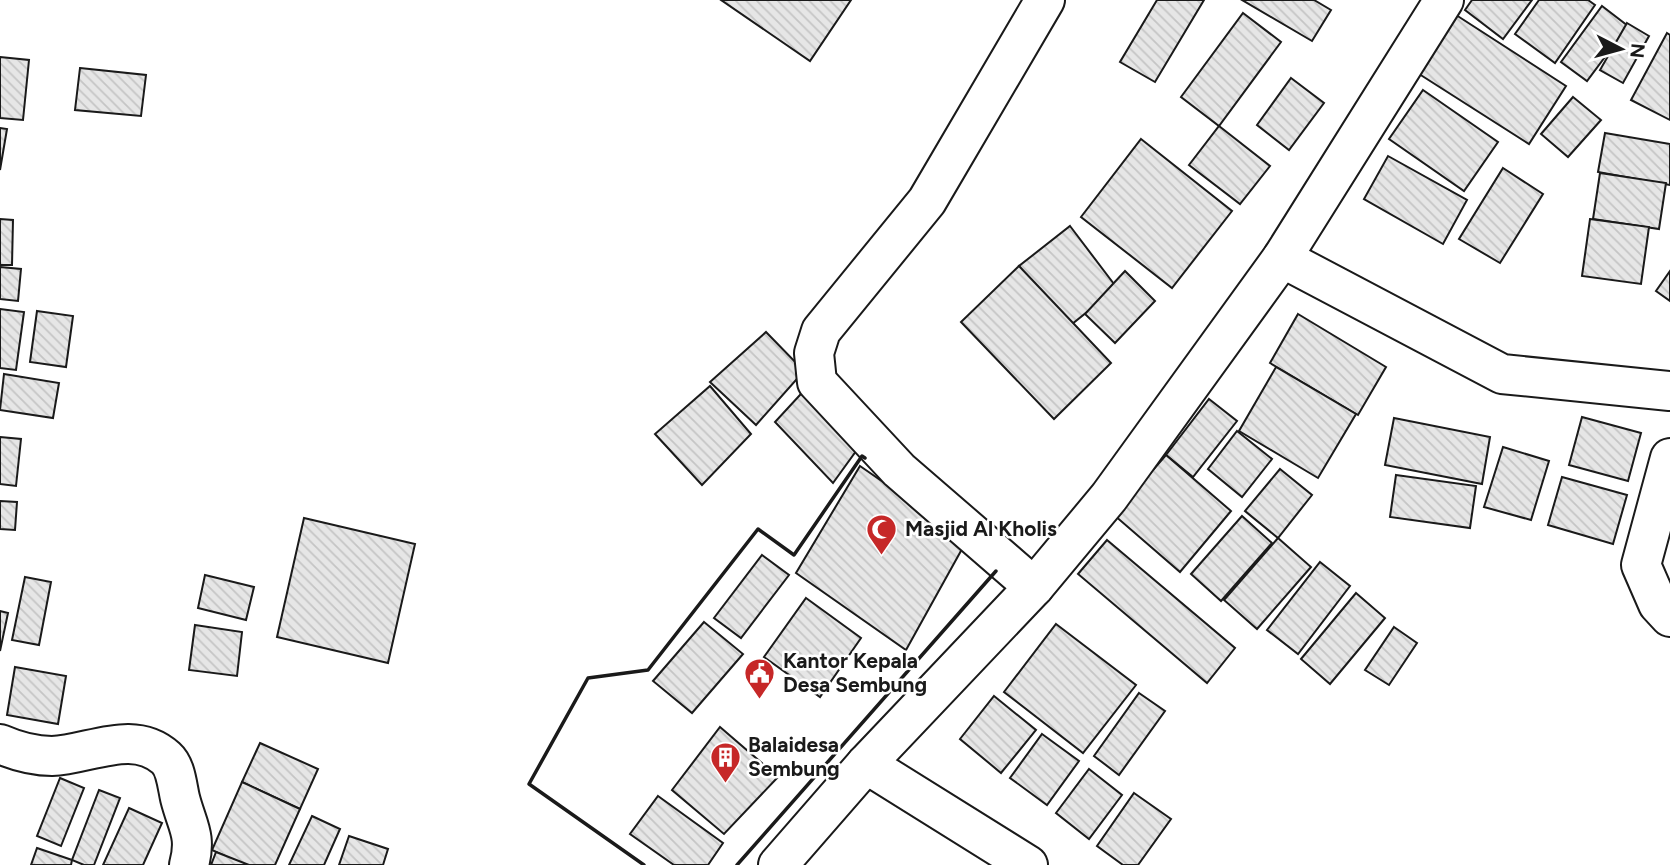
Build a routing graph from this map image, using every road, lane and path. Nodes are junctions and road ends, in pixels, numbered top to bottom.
1 (1045, 0) edge
2 (1444, 0) edge
3 (1282, 258) junction
4 (1670, 391) edge
5 (1670, 458) edge
6 (1034, 587) junction
7 (1670, 617) edge
8 (0, 744) edge
9 (866, 764) junction
10 (190, 865) edge
11 (778, 865) edge
12 (1028, 865) edge

1 - 6 street
2 - 3 street
3 - 4 street
3 - 6 street
5 - 7 street
6 - 9 street
8 - 10 street
9 - 11 street
9 - 12 street

